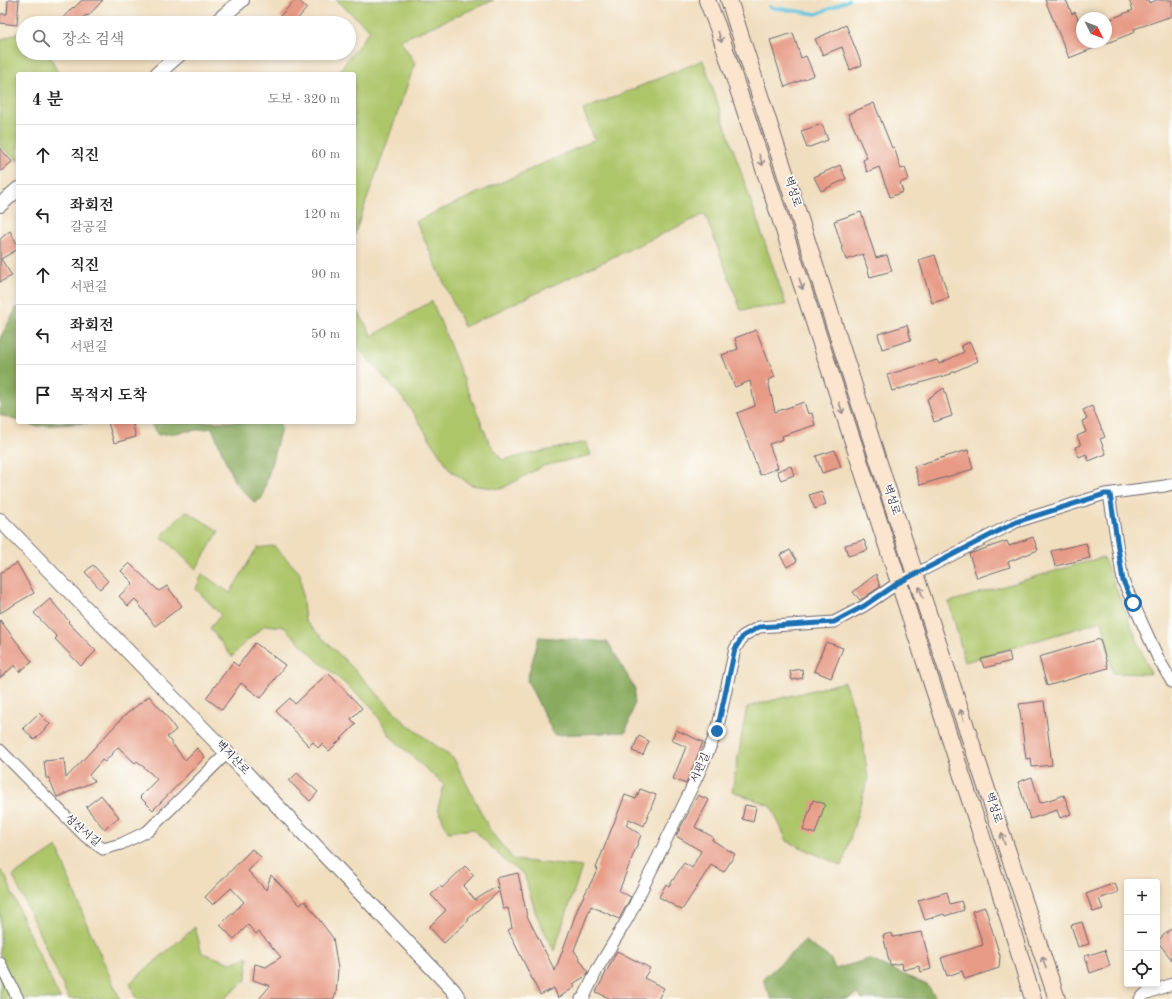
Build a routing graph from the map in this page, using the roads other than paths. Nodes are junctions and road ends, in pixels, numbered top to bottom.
1 (242, 0) edge
2 (707, 0) edge
3 (729, 0) edge
4 (223, 16) edge
5 (173, 60) edge
6 (159, 72) edge
7 (16, 191) edge
8 (0, 205) edge
9 (1172, 484) edge
10 (1110, 494) junction
11 (0, 520) edge
12 (915, 574) junction
13 (898, 583) junction
14 (1172, 682) edge
15 (0, 750) edge
16 (227, 753) junction
17 (0, 963) edge
18 (1172, 984) edge
19 (18, 999) edge
20 (460, 999) edge
21 (581, 999) edge
22 (1033, 999) edge
23 (1057, 999) edge
24 (1140, 999) edge

1 - 4 street
2 -> 13 main road, 벽성로
3 - 12 main road, 벽성로
5 - 6 street
7 - 8 street
9 - 10 street, 서편길
10 - 12 street, 서편길
10 - 14 street
11 - 16 street, 벽지산로
12 - 13 street, 서편길
23 -> 12 main road, 벽성로
13 - 21 street, 서편길
13 - 22 main road, 벽성로
15 - 16 street, 성산서길
16 - 20 street, 벽지산로
17 - 19 street
18 - 24 street

